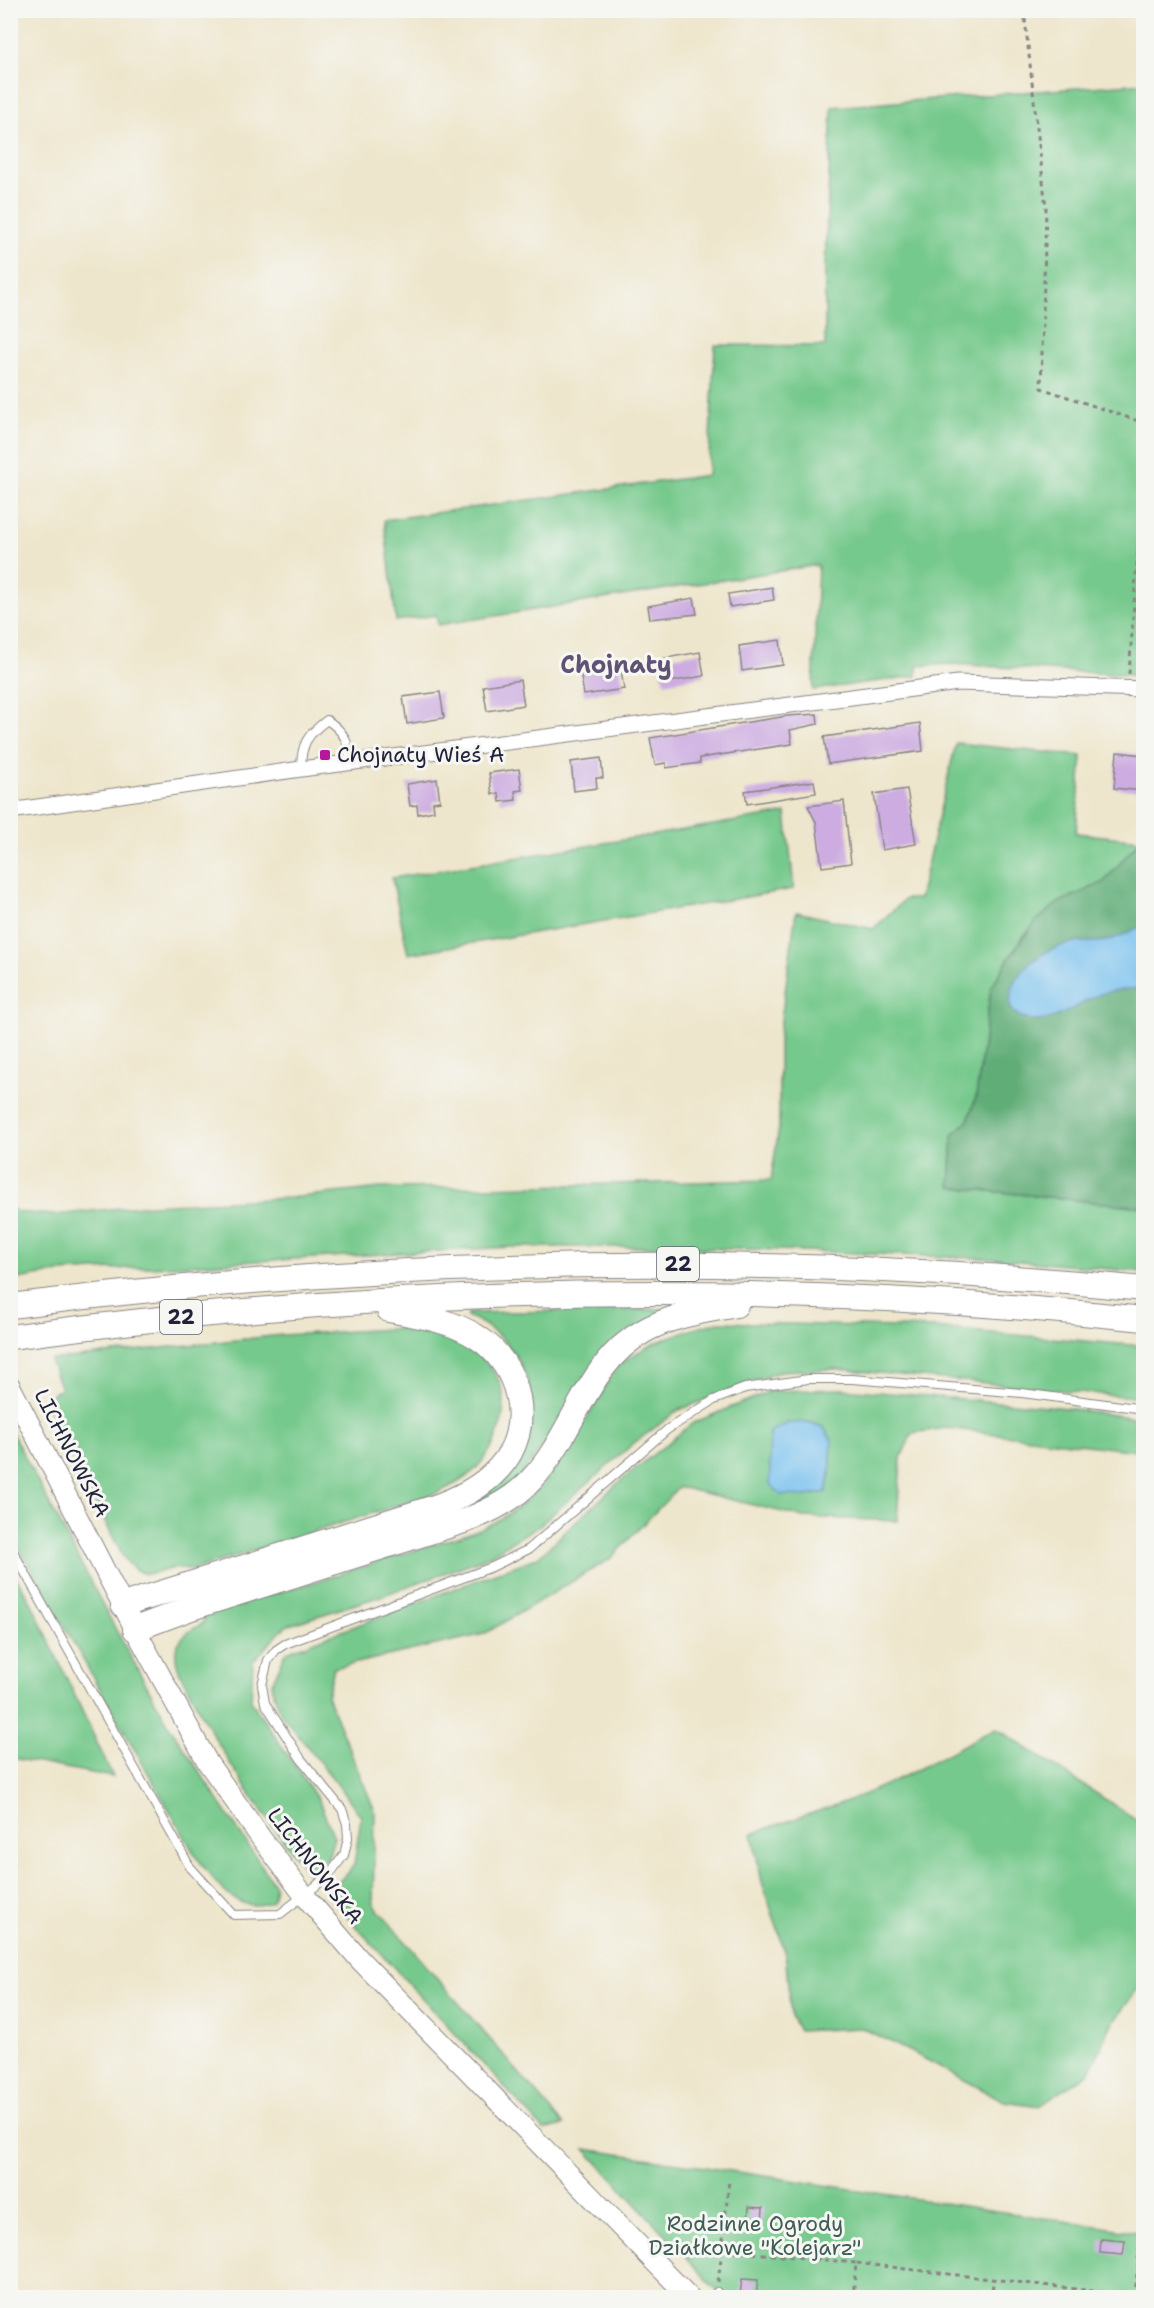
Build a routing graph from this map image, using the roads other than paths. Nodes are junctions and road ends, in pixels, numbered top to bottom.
1 (1136, 688) edge
2 (350, 763) junction
3 (301, 769) junction
4 (10, 811) edge
5 (1143, 1289) edge
6 (781, 1295) junction
7 (352, 1303) junction
8 (10, 1306) edge
9 (1143, 1319) edge
10 (10, 1337) edge
11 (14, 1392) edge
12 (1143, 1409) edge
13 (10, 1546) edge
14 (123, 1605) junction
15 (135, 1629) junction
16 (304, 1895) junction
17 (690, 2298) edge

1 - 2 street
2 - 3 street
2 - 3 lane
3 - 4 street
5 - 8 main road, 22
6 - 7 main road, 22
6 - 9 main road, 22
6 - 15 main road
7 - 10 main road, 22
7 - 14 main road, 22
11 - 14 street, LICHNOWSKA
12 - 16 lane
13 - 16 lane
14 - 15 street, LICHNOWSKA
15 - 16 street, LICHNOWSKA
16 - 17 street, LICHNOWSKA

